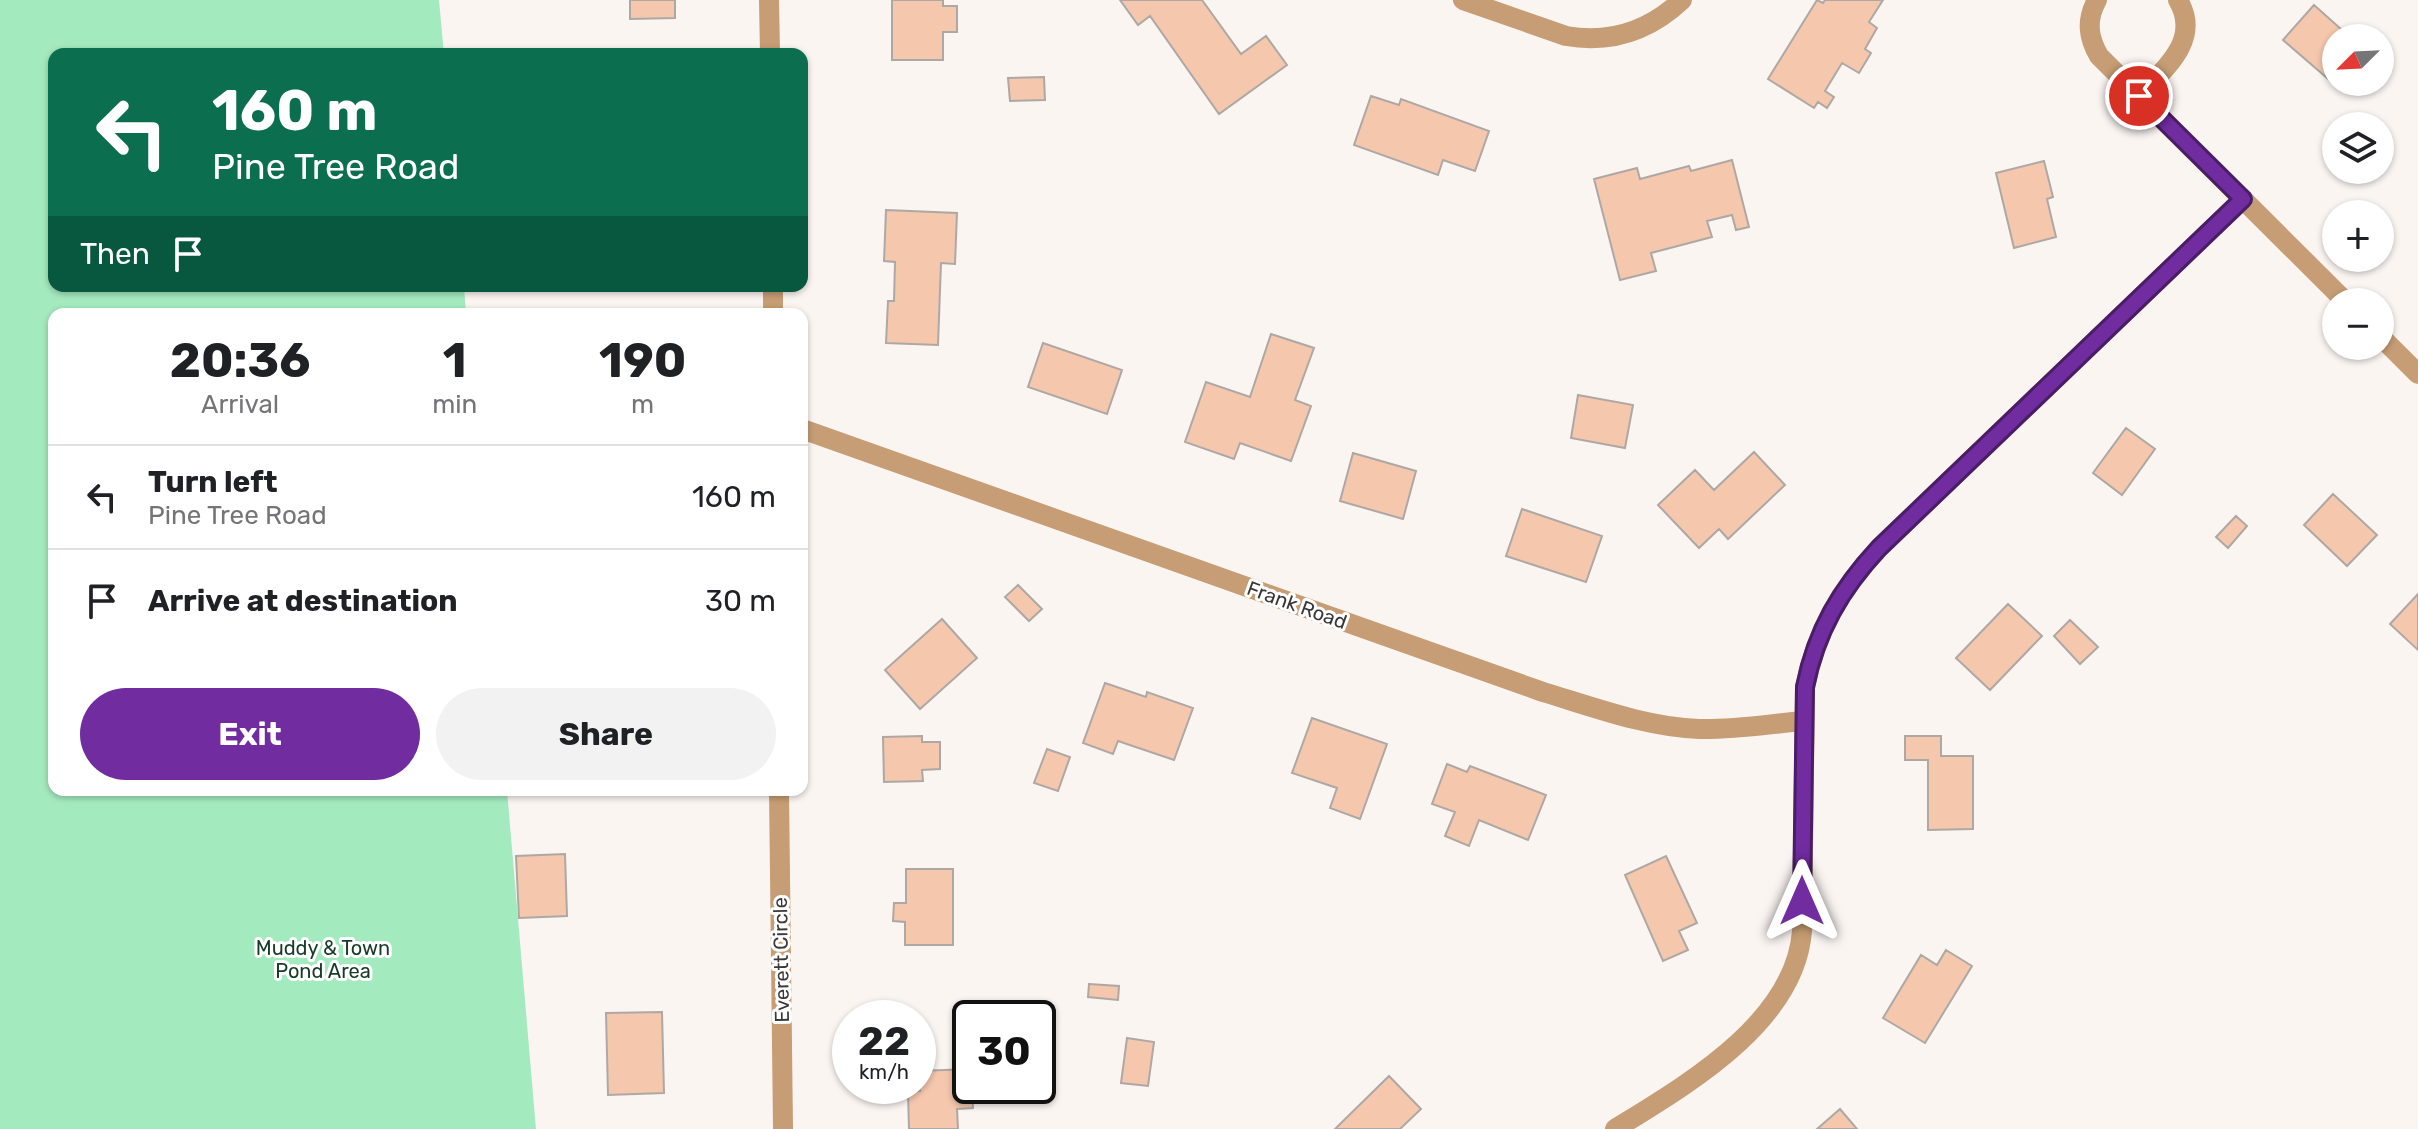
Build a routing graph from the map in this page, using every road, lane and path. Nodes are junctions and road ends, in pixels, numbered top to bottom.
1 (769, 0) edge
2 (1463, 0) edge
3 (1682, 0) edge
4 (2097, 0) edge
5 (2178, 0) edge
6 (770, 48) edge
7 (2139, 96) junction
8 (2243, 199) junction
9 (2332, 288) edge
10 (2394, 350) edge
11 (2418, 374) edge
12 (808, 431) edge
13 (1803, 721) junction
14 (779, 796) edge
15 (783, 1129) edge
16 (1615, 1129) edge

1 - 6 street
2 - 3 street
4 - 7 street
5 - 7 street
7 - 8 street
8 - 9 street
8 - 13 street
10 - 11 street
12 - 13 street, Frank Road
13 - 16 street
14 - 15 street, Everett Circle

